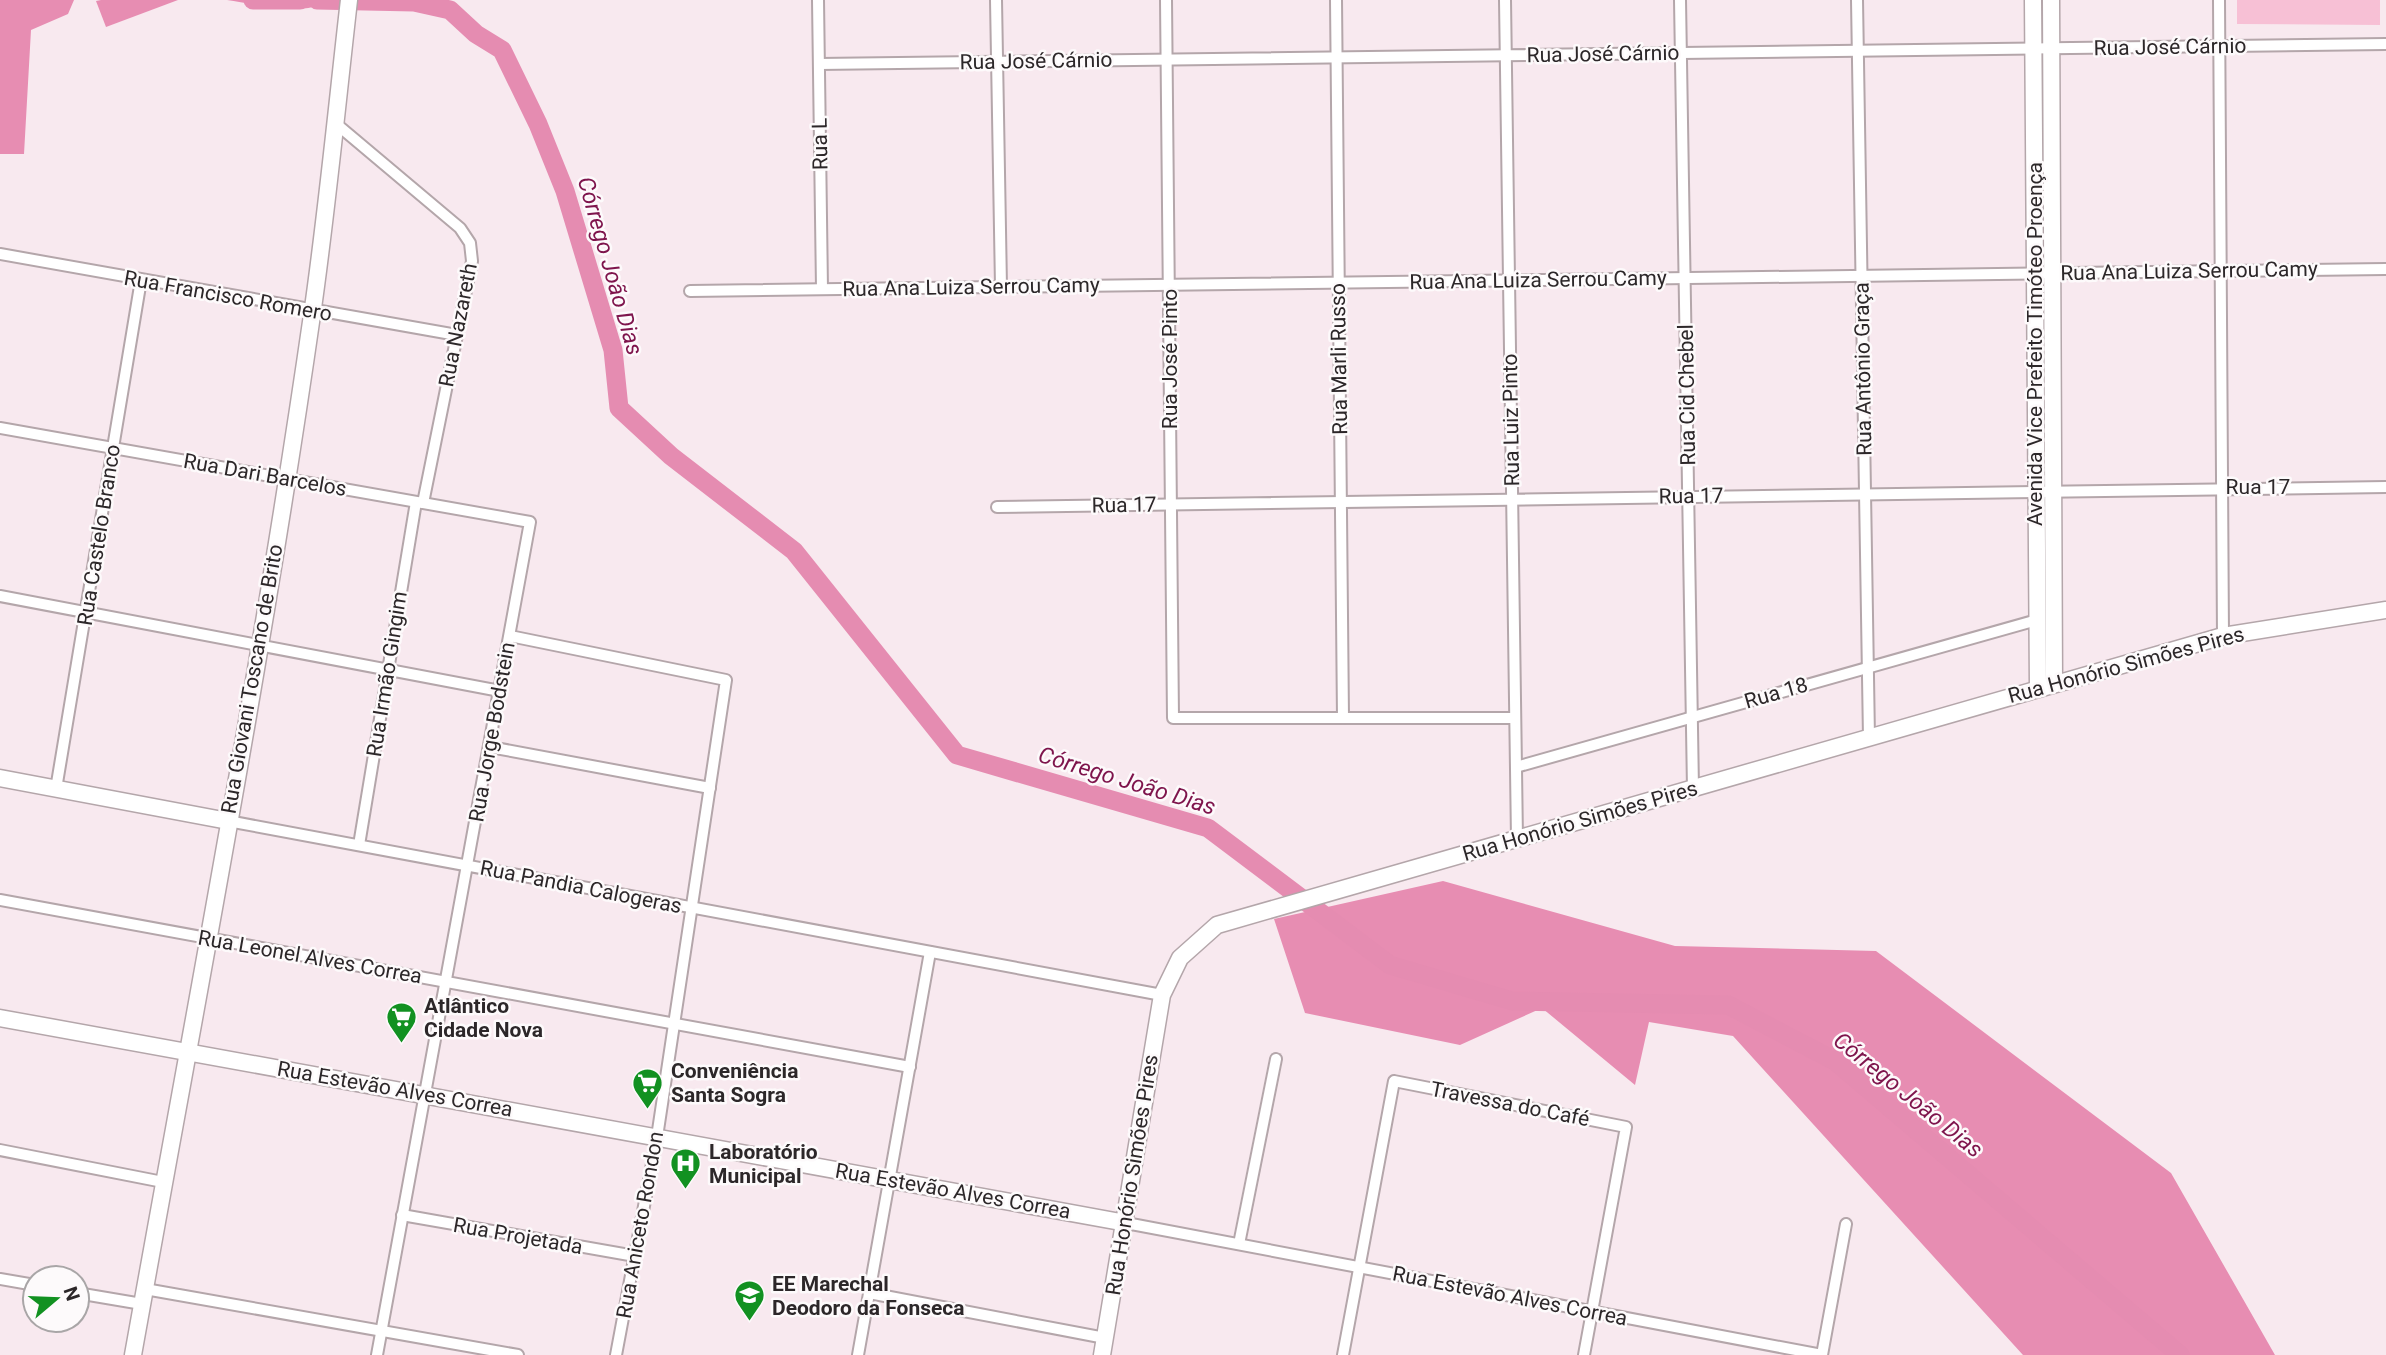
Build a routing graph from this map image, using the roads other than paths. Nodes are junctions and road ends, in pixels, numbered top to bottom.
1 (349, 0) edge
2 (818, 0) edge
3 (996, 0) edge
4 (1166, 0) edge
5 (1336, 0) edge
6 (1505, 0) edge
7 (1680, 0) edge
8 (1857, 0) edge
9 (2033, 0) edge
10 (2051, 0) edge
11 (2219, 0) edge
12 (2386, 44) edge
13 (2219, 46) junction
14 (2033, 48) junction
15 (2051, 48) junction
16 (1858, 51) junction
17 (1680, 53) junction
18 (1506, 55) junction
19 (1336, 57) junction
20 (1167, 60) junction
21 (997, 62) junction
22 (819, 64) junction
23 (334, 122) junction
24 (0, 254) edge
25 (2386, 269) edge
26 (2221, 271) junction
27 (2052, 273) junction
28 (2035, 274) junction
29 (1861, 276) junction
30 (1684, 278) junction
31 (141, 280) junction
32 (1509, 280) junction
33 (1339, 282) junction
34 (1169, 285) junction
35 (1001, 287) junction
36 (822, 289) junction
37 (690, 290) dead end
38 (313, 312) junction
39 (457, 335) junction
40 (0, 428) edge
41 (113, 448) junction
42 (287, 479) junction
43 (2386, 487) edge
44 (2222, 488) junction
45 (2053, 490) junction
46 (2036, 491) junction
47 (1865, 493) junction
48 (1689, 496) junction
49 (1512, 499) junction
50 (1341, 502) junction
51 (419, 503) junction
52 (1171, 505) junction
53 (997, 508) dead end
54 (530, 522) joint
55 (0, 596) edge
56 (2386, 610) edge
57 (87, 612) junction
58 (2037, 620) junction
59 (510, 636) junction
60 (2223, 636) junction
61 (259, 645) junction
62 (1868, 667) junction
63 (388, 670) junction
64 (2054, 684) junction
65 (2038, 688) junction
66 (500, 691) junction
67 (1694, 716) junction
68 (1343, 718) junction
69 (1515, 718) junction
70 (1869, 738) junction
71 (489, 747) junction
72 (1516, 766) junction
73 (0, 778) edge
74 (710, 788) junction
75 (56, 789) junction
76 (1693, 789) junction
77 (228, 821) junction
78 (1517, 839) junction
79 (359, 845) junction
80 (468, 866) junction
81 (0, 900) edge
82 (692, 907) junction
83 (209, 938) junction
84 (930, 952) junction
85 (446, 982) junction
86 (1162, 995) junction
87 (0, 1018) edge
88 (674, 1024) junction
89 (187, 1051) junction
90 (1276, 1059) dead end
91 (909, 1067) junction
92 (424, 1094) junction
93 (657, 1137) junction
94 (0, 1150) edge
95 (889, 1179) junction
96 (163, 1182) junction
97 (402, 1215) junction
98 (1126, 1223) junction
99 (1846, 1224) dead end
100 (1239, 1244) junction
101 (635, 1256) junction
102 (1360, 1267) junction
103 (0, 1279) edge
104 (21, 1283) edge
105 (869, 1293) junction
106 (91, 1294) edge
107 (143, 1297) junction
108 (1592, 1311) junction
109 (381, 1331) junction
110 (1105, 1338) junction
111 (133, 1355) edge
112 (377, 1355) edge
113 (518, 1355) edge
114 (616, 1355) edge
115 (858, 1355) edge
116 (1102, 1355) edge
117 (1343, 1355) edge
118 (1584, 1355) edge
119 (1822, 1355) edge

1 - 23 main road, Rua Giovani Toscano de Brito
2 - 22 street, Rua L
3 - 21 street
4 - 20 street, Rua José Pinto
5 - 19 street, Rua Marli Russo
6 - 18 street, Rua Luiz Pinto
7 - 17 street, Rua Cid Chebel
8 - 16 street, Rua Antônio Graça
9 - 14 main road, Avenida Vice Prefeito Timóteo Proença
10 - 15 main road, Avenida Vice Prefeito Timóteo Proença
11 - 13 street
12 - 13 street, Rua José Cárnio
13 - 15 street, Rua José Cárnio
13 - 26 street
14 - 15 street, Rua José Cárnio
14 - 16 street, Rua José Cárnio
14 - 28 main road, Avenida Vice Prefeito Timóteo Proença
15 - 27 main road, Avenida Vice Prefeito Timóteo Proença
16 - 17 street, Rua José Cárnio
16 - 29 street, Rua Antônio Graça
17 - 18 street, Rua José Cárnio
17 - 30 street, Rua Cid Chebel
18 - 19 street, Rua José Cárnio
18 - 32 street, Rua Luiz Pinto
19 - 20 street, Rua José Cárnio
19 - 33 street, Rua Marli Russo
20 - 21 street, Rua José Cárnio
20 - 34 street, Rua José Pinto
21 - 22 street, Rua José Cárnio
21 - 35 street
22 - 36 street, Rua L
23 - 38 main road, Rua Giovani Toscano de Brito
23 - 39 street, Rua Nazareth
24 - 31 street, Rua Francisco Romero
25 - 26 street, Rua Ana Luiza Serrou Camy
26 - 27 street, Rua Ana Luiza Serrou Camy
26 - 44 street
27 - 28 street, Rua Ana Luiza Serrou Camy
27 - 45 main road, Avenida Vice Prefeito Timóteo Proença
28 - 29 street, Rua Ana Luiza Serrou Camy
28 - 46 main road, Avenida Vice Prefeito Timóteo Proença
29 - 30 street, Rua Ana Luiza Serrou Camy
29 - 47 street, Rua Antônio Graça
30 - 32 street, Rua Ana Luiza Serrou Camy
30 - 48 street, Rua Cid Chebel
31 - 38 street, Rua Francisco Romero
31 - 41 street, Rua Castelo Branco
32 - 33 street, Rua Ana Luiza Serrou Camy
32 - 49 street, Rua Luiz Pinto
33 - 34 street, Rua Ana Luiza Serrou Camy
33 - 50 street, Rua Marli Russo
34 - 35 street, Rua Ana Luiza Serrou Camy
34 - 52 street, Rua José Pinto
35 - 36 street, Rua Ana Luiza Serrou Camy
36 - 37 street, Rua Ana Luiza Serrou Camy
38 - 39 street, Rua Francisco Romero
38 - 42 main road, Rua Giovani Toscano de Brito
39 - 51 street, Rua Nazareth
40 - 41 street, Rua Dari Barcelos
41 - 42 street, Rua Dari Barcelos
41 - 57 street, Rua Castelo Branco
42 - 51 street, Rua Dari Barcelos
42 - 61 main road, Rua Giovani Toscano de Brito
43 - 44 street, Rua 17
44 - 45 street, Rua 17
44 - 60 street
45 - 46 street, Rua 17
45 - 64 main road, Avenida Vice Prefeito Timóteo Proença
46 - 47 street, Rua 17
46 - 58 main road, Avenida Vice Prefeito Timóteo Proença
47 - 48 street, Rua 17
47 - 62 street, Rua Antônio Graça
48 - 49 street, Rua 17
48 - 67 street, Rua Cid Chebel
49 - 50 street, Rua 17
49 - 69 street, Rua Luiz Pinto
50 - 52 street, Rua 17
50 - 68 street, Rua Marli Russo
51 - 54 street, Rua Dari Barcelos
51 - 63 street, Rua Irmão Gingim
52 - 53 street, Rua 17
52 - 68 street, Rua José Pinto
54 - 59 street, Rua Jorge Bodstein
55 - 57 street
56 - 60 main road, Rua Honório Simões Pires
57 - 61 street
57 - 75 street, Rua Castelo Branco
58 - 62 street, Rua 18
58 - 65 main road, Avenida Vice Prefeito Timóteo Proença
59 - 66 street, Rua Jorge Bodstein
59 - 74 street, Rua Aniceto Rondon
60 - 64 main road, Rua Honório Simões Pires
61 - 63 street
61 - 77 main road, Rua Giovani Toscano de Brito
62 - 67 street, Rua 18
62 - 70 street, Rua Antônio Graça
63 - 66 street
63 - 79 street, Rua Irmão Gingim
64 - 65 main road, Rua Honório Simões Pires
65 - 70 main road, Rua Honório Simões Pires
66 - 71 street, Rua Jorge Bodstein
67 - 72 street, Rua 18
67 - 76 street, Rua Cid Chebel
68 - 69 street
69 - 72 street, Rua Luiz Pinto
70 - 76 main road, Rua Honório Simões Pires
71 - 74 street
71 - 80 street, Rua Jorge Bodstein
72 - 78 street, Rua Luiz Pinto
73 - 75 main road, Rua Pandia Calogeras
74 - 82 street, Rua Aniceto Rondon
75 - 77 main road, Rua Pandia Calogeras
76 - 78 main road, Rua Honório Simões Pires
77 - 79 street, Rua Pandia Calogeras
77 - 83 main road, Rua Giovani Toscano de Brito
78 - 86 main road, Rua Honório Simões Pires
79 - 80 street, Rua Pandia Calogeras
80 - 82 street, Rua Pandia Calogeras
80 - 85 street, Rua Jorge Bodstein
81 - 83 street, Rua Leonel Alves Correa
82 - 84 street, Rua Pandia Calogeras
82 - 88 street, Rua Aniceto Rondon
83 - 85 street, Rua Leonel Alves Correa
83 - 89 main road, Rua Giovani Toscano de Brito
84 - 86 street, Rua Pandia Calogeras
84 - 91 street
85 - 88 street, Rua Leonel Alves Correa
85 - 92 street, Rua Jorge Bodstein
86 - 98 main road, Rua Honório Simões Pires
87 - 89 main road, Rua Estevão Alves Correa
88 - 91 street, Rua Leonel Alves Correa
88 - 93 street, Rua Aniceto Rondon
89 - 92 main road, Rua Estevão Alves Correa
89 - 96 main road, Rua Giovani Toscano de Brito
90 - 100 street
91 - 95 street
92 - 93 main road, Rua Estevão Alves Correa
92 - 97 street, Rua Jorge Bodstein
93 - 95 main road, Rua Estevão Alves Correa
93 - 101 street, Rua Aniceto Rondon
94 - 96 street
95 - 98 main road, Rua Estevão Alves Correa
95 - 105 street
96 - 107 main road, Rua Giovani Toscano de Brito
97 - 101 street, Rua Projetada
97 - 109 street, Rua Jorge Bodstein
98 - 100 street, Rua Estevão Alves Correa
98 - 110 main road, Rua Honório Simões Pires
99 - 119 street
100 - 102 street, Rua Estevão Alves Correa
101 - 114 street, Rua Aniceto Rondon
102 - 108 street, Rua Estevão Alves Correa
102 - 108 street, Travessa do Café
102 - 117 street
103 - 104 street
105 - 110 street
105 - 115 street
106 - 107 street
107 - 109 street
107 - 111 main road, Rua Giovani Toscano de Brito
108 - 118 street
108 - 119 street, Rua Estevão Alves Correa
109 - 112 street, Rua Jorge Bodstein
109 - 113 street
110 - 116 main road, Rua Honório Simões Pires

